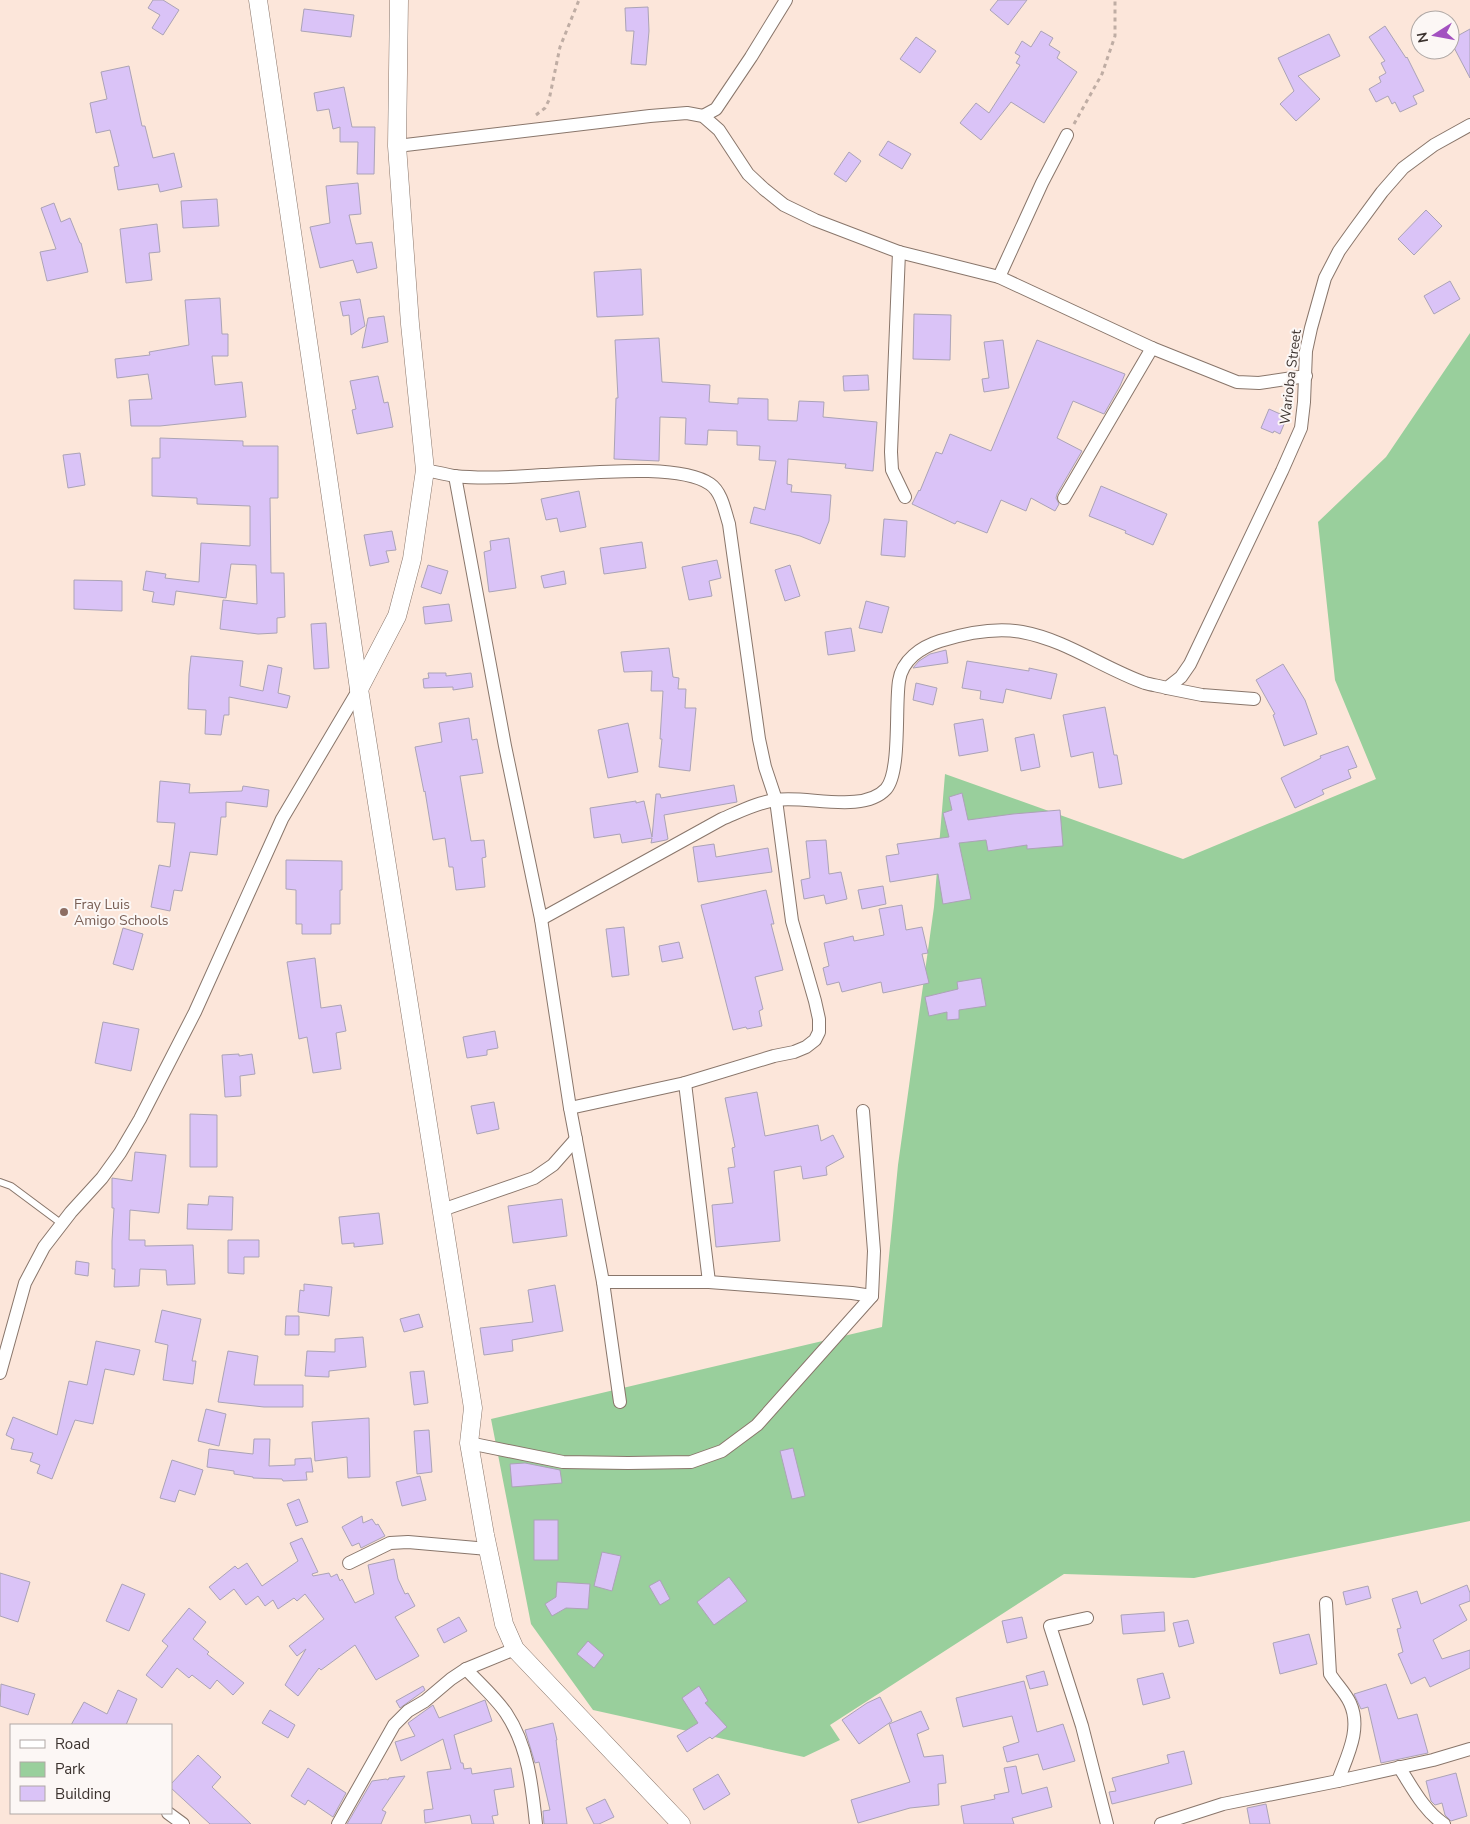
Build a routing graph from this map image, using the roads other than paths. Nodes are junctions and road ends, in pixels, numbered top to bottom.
1 (258, 0) edge
2 (399, 0) edge
3 (786, 0) edge
4 (703, 116) junction
5 (1470, 125) edge
6 (1068, 135) road end
7 (397, 146) junction
8 (899, 252) junction
9 (999, 277) junction
10 (1152, 348) junction
11 (1306, 376) junction
12 (425, 470) junction
13 (455, 476) junction
14 (904, 497) dead end
15 (1064, 498) dead end
16 (1167, 688) junction
17 (359, 689) junction
18 (1254, 699) dead end
19 (776, 800) junction
20 (541, 919) junction
21 (686, 1083) junction
22 (423, 1087) junction
23 (570, 1108) junction
24 (863, 1112) dead end
25 (576, 1139) junction
26 (0, 1182) edge
27 (442, 1210) junction
28 (62, 1224) junction
29 (602, 1282) junction
30 (710, 1282) junction
31 (872, 1296) junction
32 (0, 1373) edge
33 (620, 1402) dead end
34 (473, 1408) junction
35 (469, 1443) junction
36 (488, 1550) junction
37 (349, 1563) dead end
38 (1326, 1603) dead end
39 (1087, 1618) dead end
40 (515, 1648) junction
41 (466, 1669) junction
42 (1470, 1749) edge
43 (1399, 1767) junction
44 (1338, 1781) junction
45 (169, 1814) edge
46 (183, 1824) edge
47 (338, 1824) edge
48 (536, 1824) edge
49 (681, 1824) edge
50 (1107, 1824) edge
51 (1161, 1824) edge
52 (1444, 1824) edge

1 - 17 street
2 - 7 street
3 - 4 street
4 - 7 street
4 - 8 street
5 - 11 street, Warioba Street
6 - 9 street
7 - 12 street
8 - 9 street
8 - 14 street
9 - 10 street
10 - 11 street
10 - 15 street
11 - 16 street, Warioba Street
12 - 13 street
12 - 17 street
13 - 19 street
13 - 20 street
16 - 18 street
16 - 19 street
17 - 22 street
17 - 28 street
19 - 20 street
19 - 21 street
20 - 23 street
21 - 23 street
21 - 30 street
22 - 27 street
22 - 34 street
23 - 25 street
24 - 31 street
25 - 27 street
25 - 29 street
26 - 28 lane
27 - 34 street
28 - 32 street
29 - 30 street
29 - 33 street
30 - 31 street
31 - 35 street
34 - 35 street
35 - 36 street
36 - 37 street
36 - 40 street
38 - 44 street
39 - 50 street
40 - 41 street
40 - 49 street
41 - 47 street
41 - 48 street
42 - 43 street
43 - 44 street
43 - 52 street
44 - 51 street
45 - 46 street

